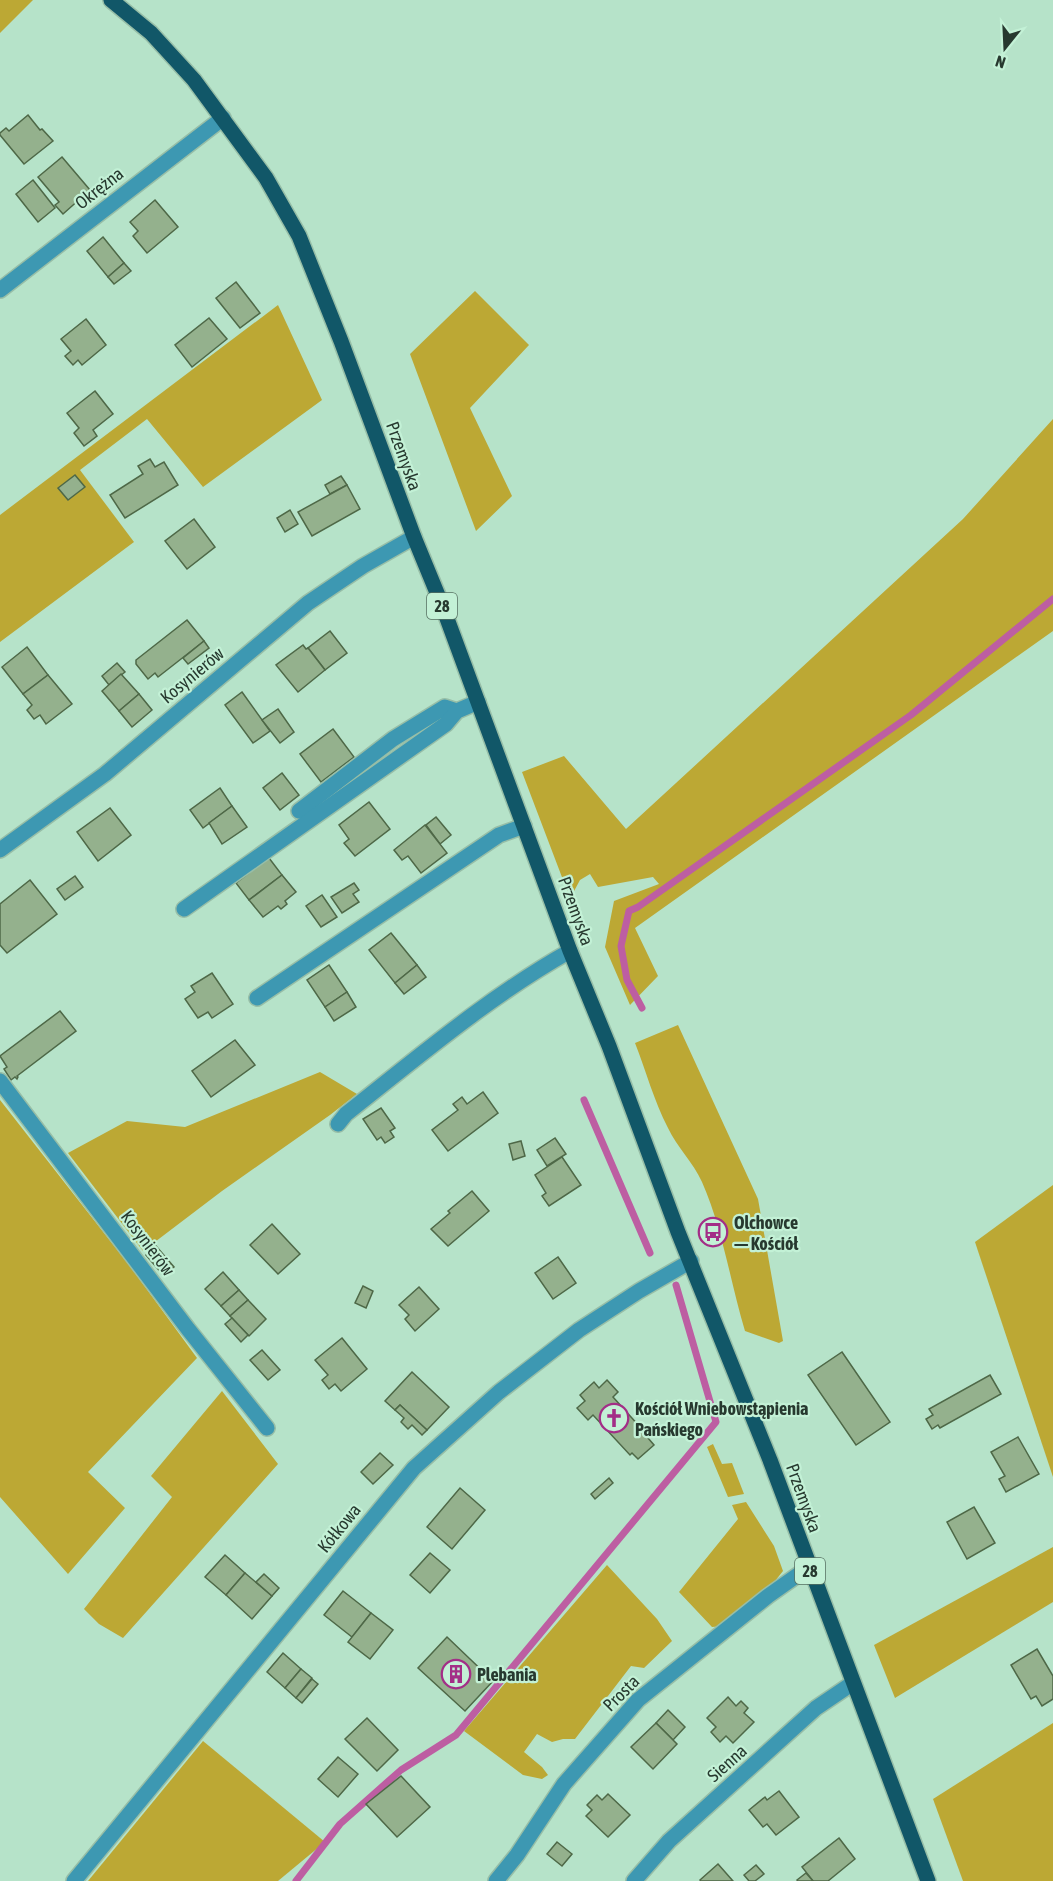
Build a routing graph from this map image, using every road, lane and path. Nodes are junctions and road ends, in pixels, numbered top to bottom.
1 (111, 0) edge
2 (223, 118) junction
3 (0, 290) edge
4 (414, 537) junction
5 (478, 702) junction
6 (457, 711) junction
7 (298, 811) dead end
8 (524, 826) junction
9 (0, 850) edge
10 (184, 909) dead end
11 (570, 951) junction
12 (257, 998) dead end
13 (0, 1080) edge
14 (338, 1124) dead end
15 (691, 1261) junction
16 (267, 1428) dead end
17 (809, 1567) junction
18 (853, 1683) junction
19 (74, 1881) edge
20 (496, 1881) edge
21 (634, 1881) edge
22 (928, 1881) edge

1 - 2 main road, Przemyska / 28
2 - 3 street, Okrężna
2 - 4 main road, Przemyska / 28
4 - 5 main road, Przemyska / 28
4 - 9 street, Kosynierów
5 - 6 street
5 - 8 main road, Przemyska / 28
6 - 7 street
6 - 10 street
8 - 11 main road, Przemyska / 28
8 - 12 street
11 - 14 street
11 - 15 main road, Przemyska / 28
13 - 16 street, Kosynierów
15 - 17 main road, Przemyska / 28
15 - 19 street, Kółkowa
17 - 18 main road, Przemyska / 28
17 - 20 street, Prosta
18 - 21 street, Sienna
18 - 22 main road, Przemyska / 28

